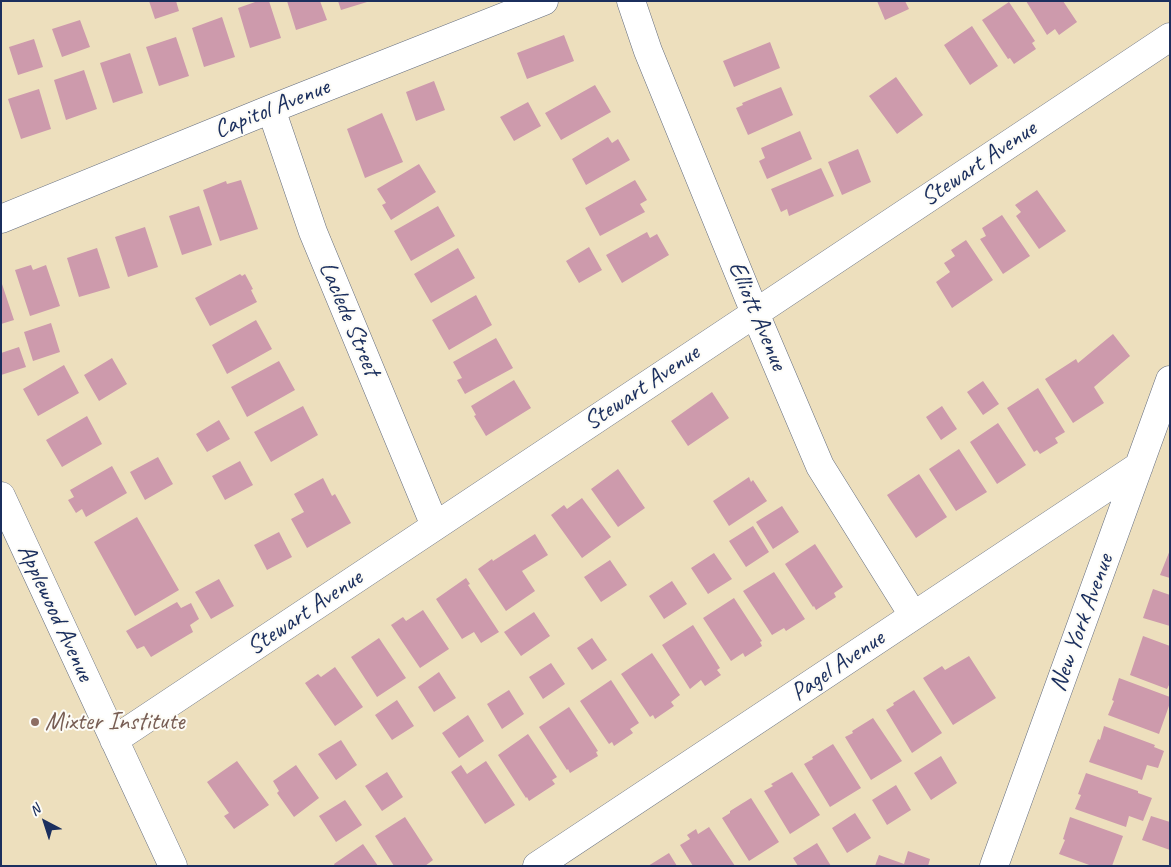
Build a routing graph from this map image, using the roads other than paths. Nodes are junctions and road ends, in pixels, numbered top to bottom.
1 (544, 1) edge
2 (631, 1) edge
3 (1170, 37) edge
4 (271, 109) junction
5 (1, 219) edge
6 (755, 313) junction
7 (1170, 380) edge
8 (1138, 466) junction
9 (1, 496) edge
10 (435, 526) junction
11 (913, 615) junction
12 (114, 740) junction
13 (173, 866) edge
14 (537, 866) edge
15 (994, 866) edge

1 - 4 street, Capitol Avenue
2 - 6 street, Elliott Avenue
3 - 6 street, Stewart Avenue
4 - 5 street, Capitol Avenue
4 - 10 street, Laclede Street
6 - 10 street, Stewart Avenue
6 - 11 street, Elliott Avenue
7 - 8 street, New York Avenue
8 - 11 street, Pagel Avenue
8 - 15 street, New York Avenue
9 - 12 street, Applewood Avenue
10 - 12 street, Stewart Avenue
11 - 14 street, Pagel Avenue
12 - 13 street, Applewood Avenue

